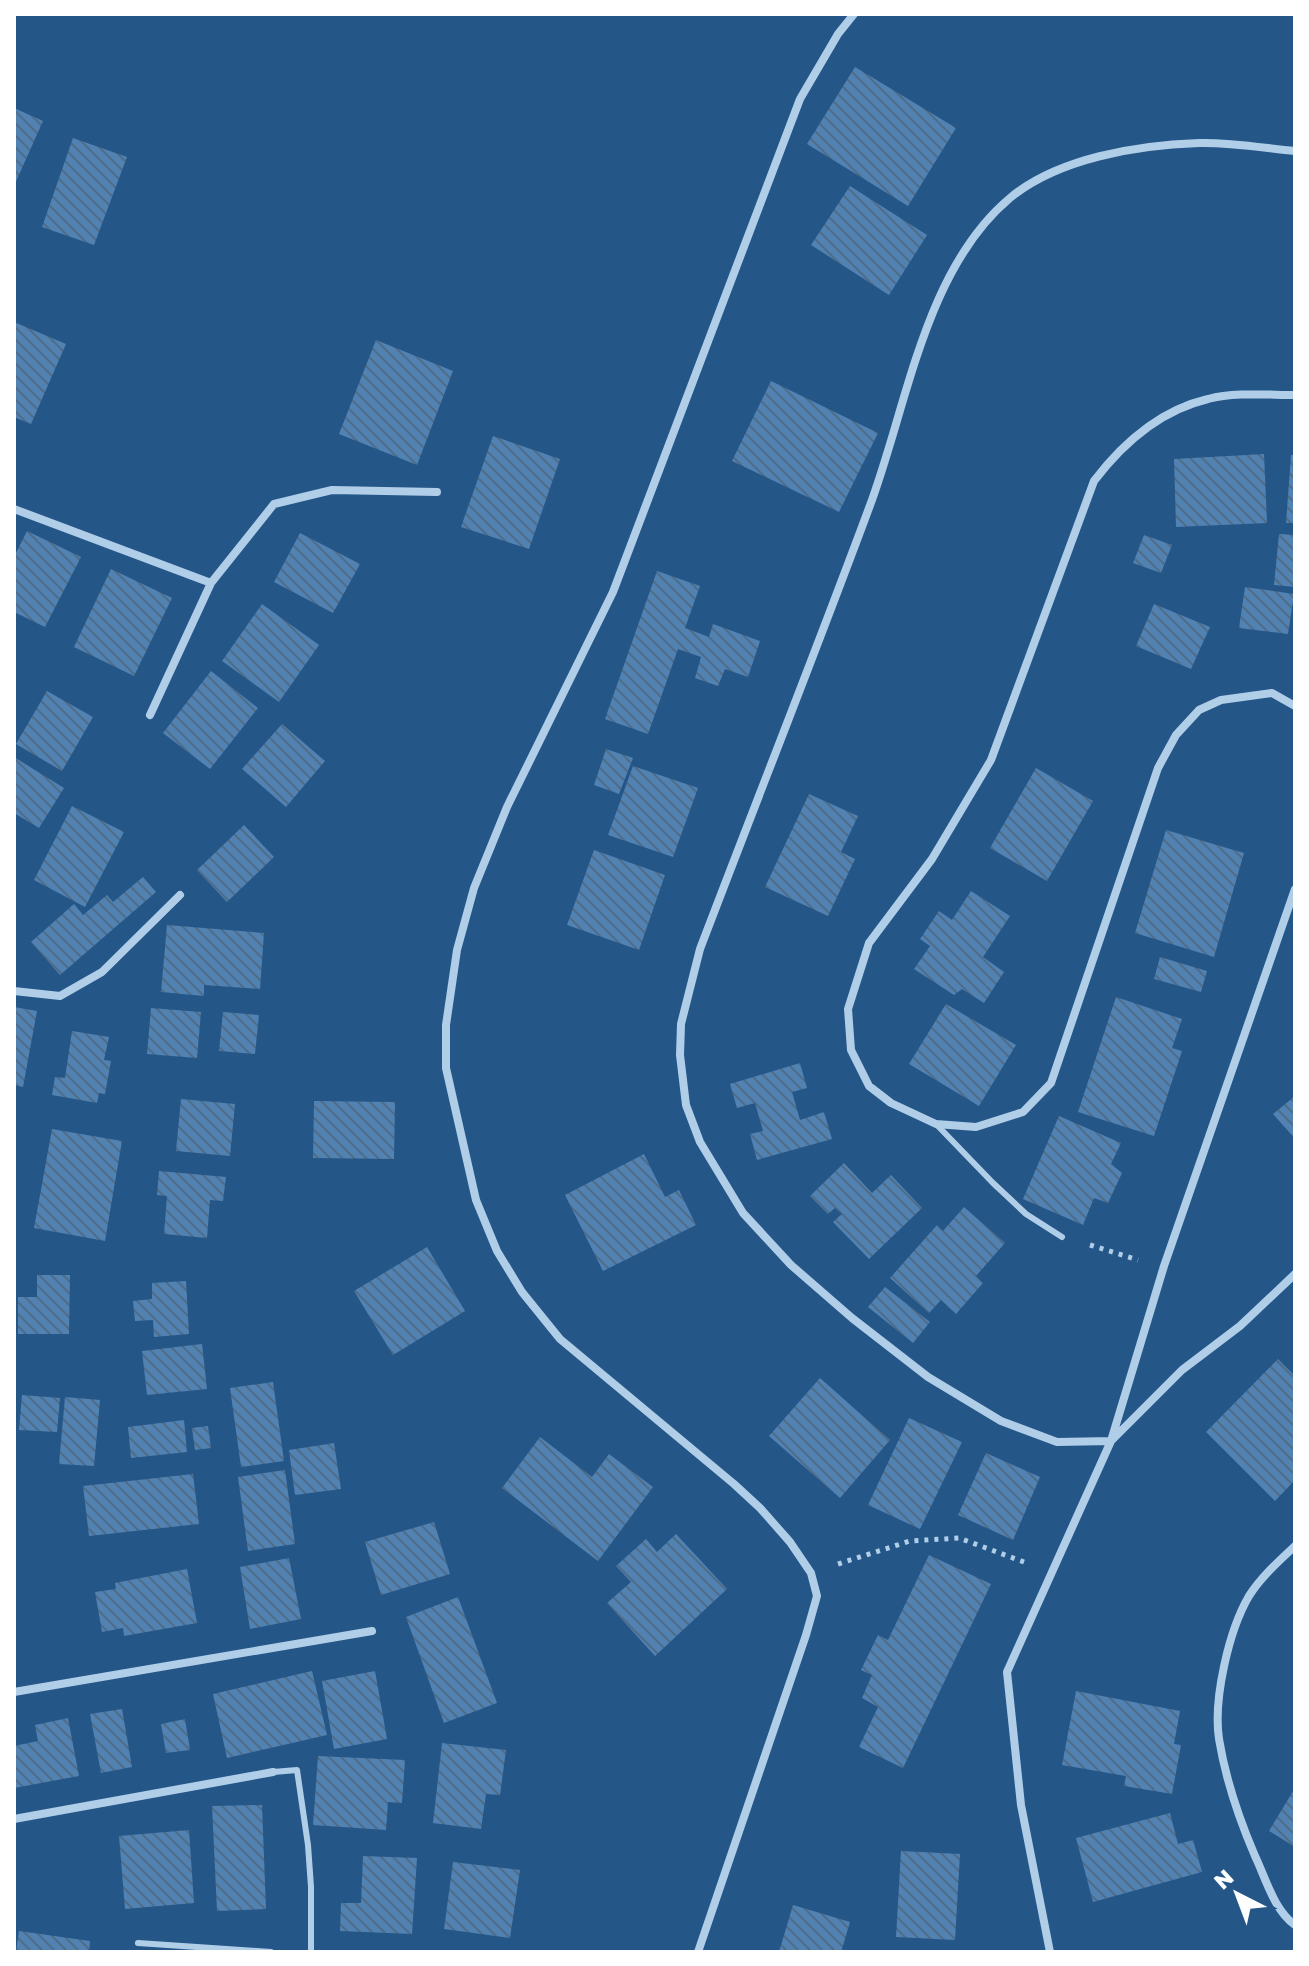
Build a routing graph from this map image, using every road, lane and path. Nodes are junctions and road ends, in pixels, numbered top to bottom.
1 (854, 14) edge
2 (1295, 151) edge
3 (1295, 395) edge
4 (437, 492) dead end
5 (14, 509) edge
6 (211, 583) junction
7 (1295, 706) edge
8 (150, 715) dead end
9 (1295, 889) edge
10 (180, 895) dead end
11 (14, 991) edge
12 (936, 1124) junction
13 (1062, 1237) joint
14 (1164, 1266) junction
15 (1295, 1274) edge
16 (1111, 1441) junction
17 (1295, 1546) edge
18 (811, 1573) junction
19 (1052, 1573) junction
20 (372, 1631) dead end
21 (14, 1692) edge
22 (273, 1772) joint
23 (14, 1819) edge
24 (1295, 1925) edge
25 (138, 1943) dead end
26 (271, 1952) edge
27 (311, 1952) edge
28 (698, 1952) edge
29 (1050, 1952) edge

1 - 18 street
2 - 16 street
3 - 12 street
4 - 6 street
5 - 6 street
6 - 8 street
7 - 12 street
9 - 14 street
10 - 11 street
12 - 13 lane
13 - 14 path
14 - 16 street
15 - 16 street
16 - 19 street
17 - 24 street
18 - 19 path
18 - 28 street
19 - 29 street
20 - 21 street
22 - 23 street
22 - 27 lane
25 - 26 lane

